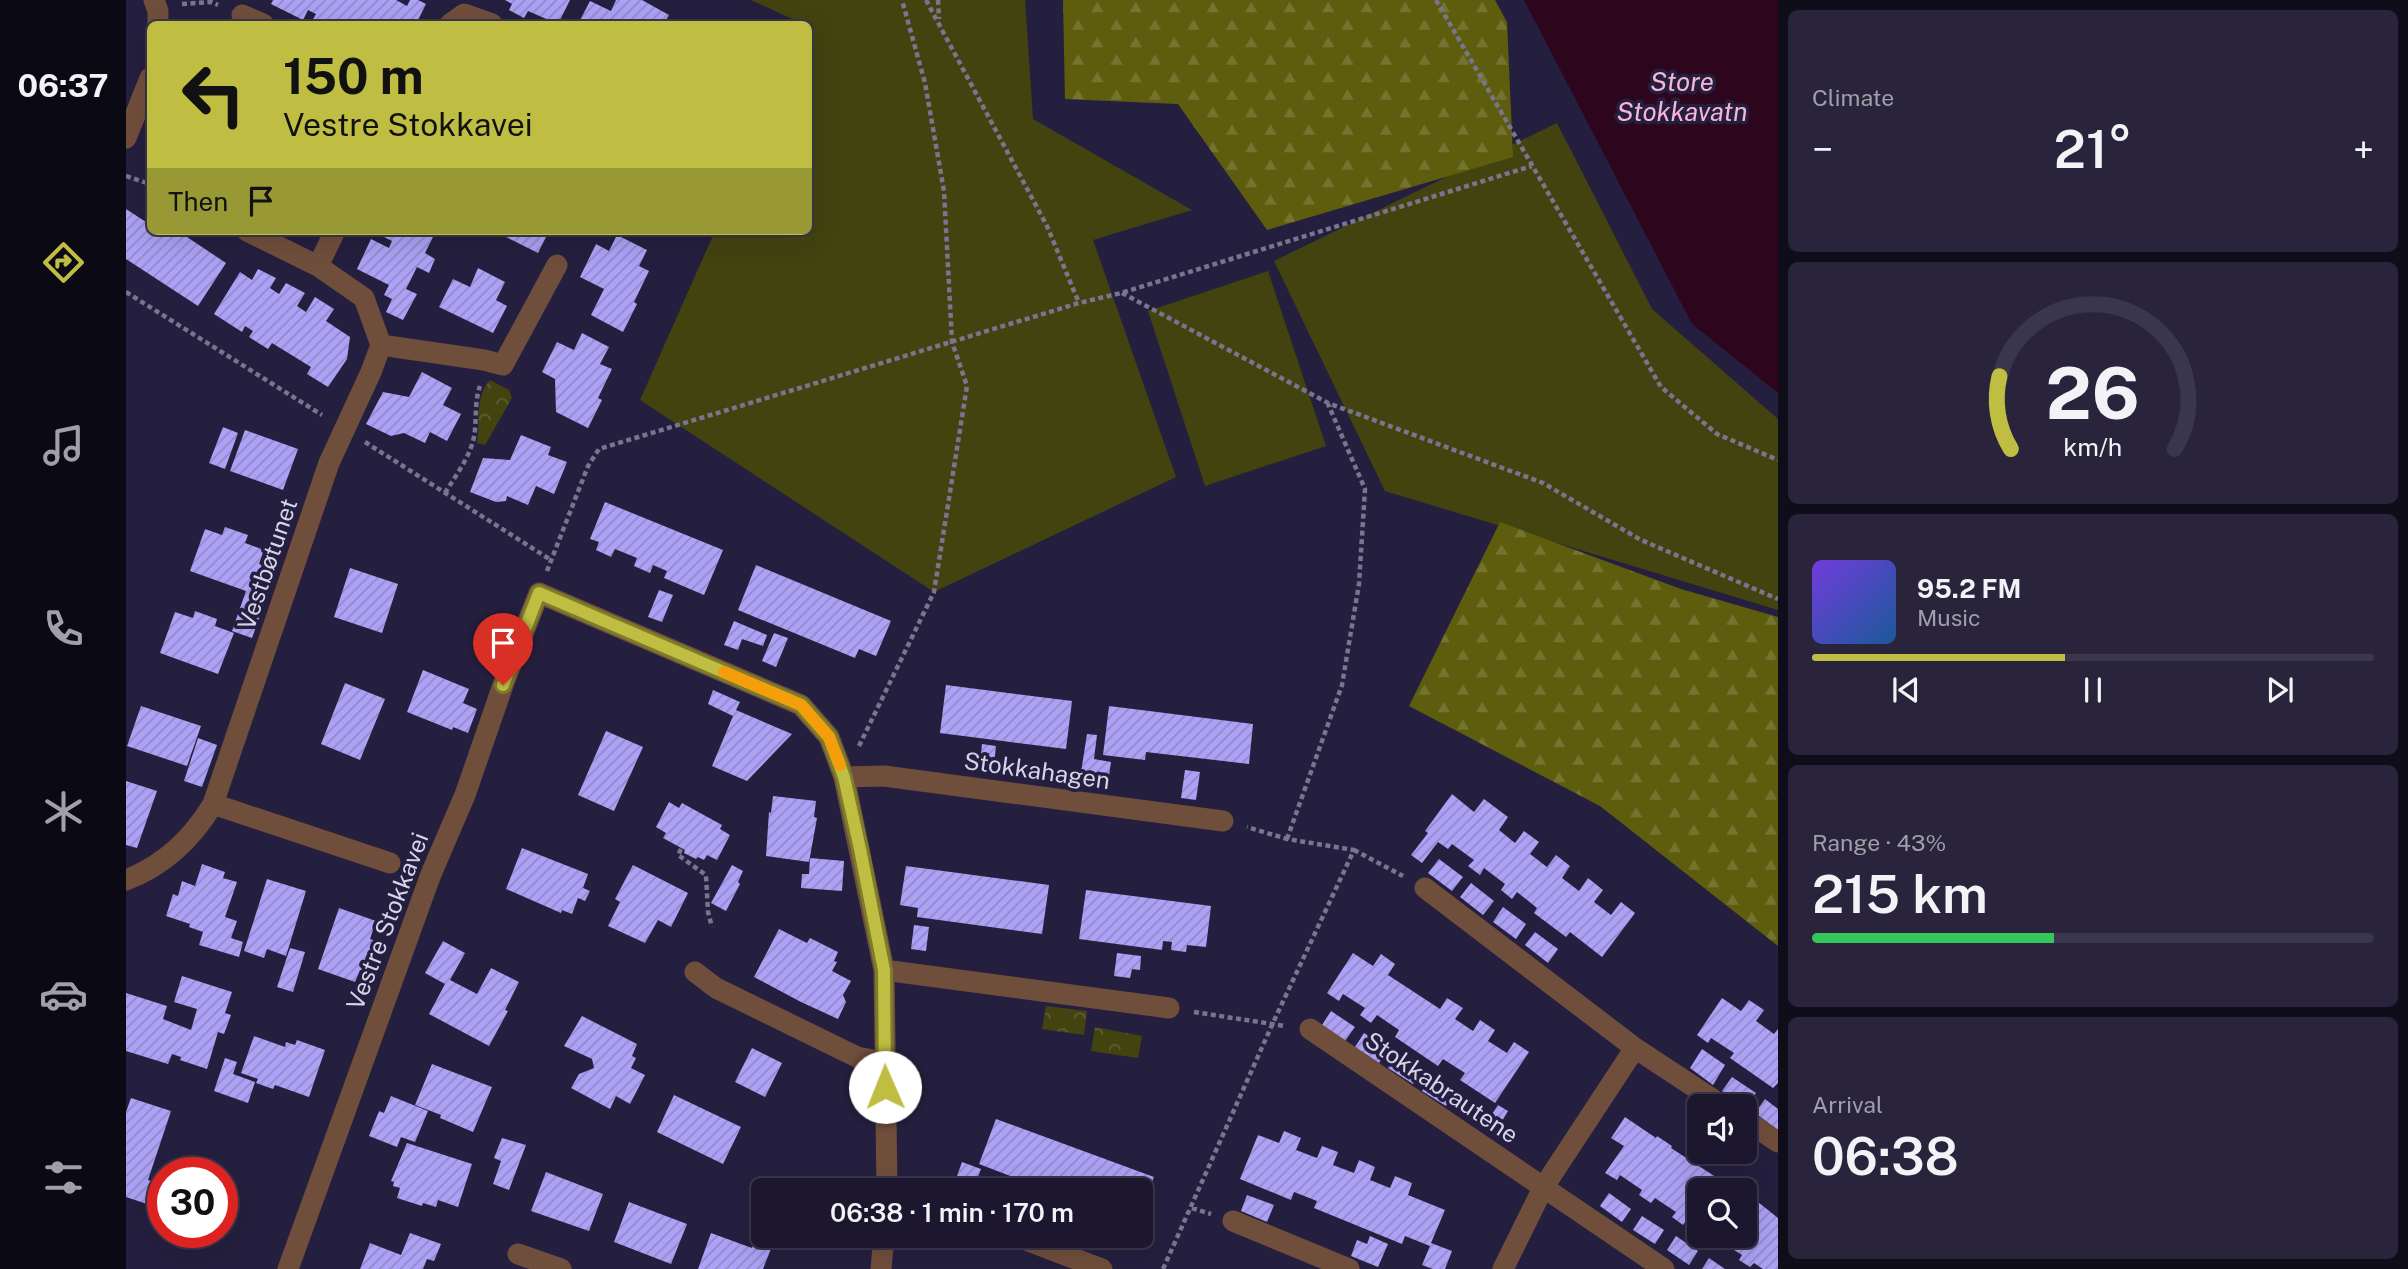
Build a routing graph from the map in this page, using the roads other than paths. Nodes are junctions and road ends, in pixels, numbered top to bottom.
1 (242, 15) road end
2 (256, 21) edge
3 (454, 21) edge
4 (484, 21) edge
5 (147, 86) edge
6 (126, 138) edge
7 (255, 235) edge
8 (333, 235) edge
9 (557, 265) dead end
10 (318, 267) junction
11 (381, 345) junction
12 (844, 777) junction
13 (213, 804) junction
14 (1223, 821) road end
15 (390, 863) dead end
16 (126, 880) edge
17 (1425, 888) road end
18 (884, 970) junction
19 (695, 972) dead end
20 (1169, 1008) road end
21 (1310, 1029) road end
22 (1635, 1048) junction
23 (884, 1062) junction
24 (1705, 1094) edge
25 (1757, 1128) edge
26 (1778, 1142) edge
27 (890, 1178) edge
28 (1543, 1188) junction
29 (1233, 1221) dead end
30 (883, 1248) edge
31 (1047, 1248) edge
32 (518, 1254) dead end
33 (288, 1269) edge
34 (561, 1269) edge
35 (881, 1269) edge
36 (1102, 1269) edge
37 (1349, 1269) edge
38 (1503, 1269) edge
39 (1664, 1269) edge

1 - 2 street
3 - 4 street
5 - 6 street
7 - 10 street
8 - 10 street
9 - 11 street
10 - 11 street
11 - 13 street, Vestbøtunet
12 - 14 street, Stokkahagen
12 - 18 street
12 - 33 street, Vestre Stokkavei
13 - 15 street
13 - 16 street, Vestbøtunet
17 - 22 street
18 - 20 street
18 - 23 street
19 - 23 street
21 - 28 street, Stokkabrautene
22 - 24 street
22 - 28 street
23 - 27 street
25 - 26 street
28 - 38 street
28 - 39 street, Stokkabrautene
29 - 37 street
30 - 35 street
31 - 36 street
32 - 34 street

